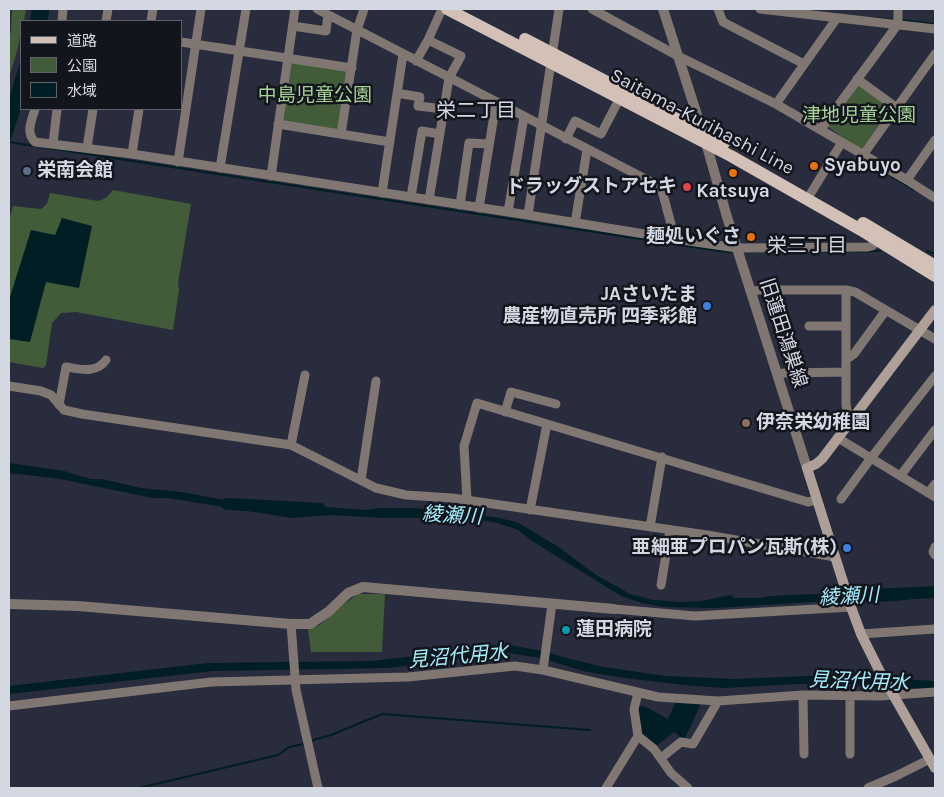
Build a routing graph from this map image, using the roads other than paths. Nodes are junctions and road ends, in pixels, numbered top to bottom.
1 (201, 9) edge
2 (246, 9) edge
3 (295, 9) edge
4 (317, 9) edge
5 (364, 9) edge
6 (442, 9) edge
7 (447, 9) edge
8 (465, 9) edge
9 (559, 9) edge
10 (592, 9) edge
11 (663, 9) edge
12 (718, 9) edge
13 (760, 9) edge
14 (775, 9) edge
15 (898, 11) edge
16 (328, 15) junction
17 (837, 18) junction
18 (898, 24) junction
19 (293, 26) junction
20 (935, 29) edge
21 (357, 30) junction
22 (428, 40) junction
23 (182, 42) edge
24 (196, 44) junction
25 (239, 51) junction
26 (402, 54) junction
27 (935, 54) edge
28 (678, 56) junction
29 (551, 57) junction
30 (288, 58) junction
31 (416, 60) junction
32 (804, 64) junction
33 (352, 68) junction
34 (449, 78) junction
35 (857, 79) junction
36 (397, 93) junction
37 (622, 95) junction
38 (496, 103) junction
39 (776, 104) junction
40 (897, 108) junction
41 (444, 109) junction
42 (35, 110) edge
43 (57, 110) edge
44 (93, 110) edge
45 (139, 110) edge
46 (524, 117) junction
47 (278, 124) junction
48 (541, 126) junction
49 (820, 129) junction
50 (342, 134) junction
51 (440, 134) junction
52 (704, 137) junction
53 (566, 139) junction
54 (935, 140) edge
55 (390, 142) junction
56 (842, 142) junction
57 (53, 144) junction
58 (489, 144) junction
59 (88, 148) junction
60 (587, 150) junction
61 (132, 154) junction
62 (863, 155) junction
63 (178, 162) junction
64 (220, 168) junction
65 (271, 176) junction
66 (907, 180) junction
67 (382, 193) junction
68 (811, 193) junction
69 (411, 197) junction
70 (935, 198) edge
71 (429, 200) junction
72 (460, 205) junction
73 (479, 208) junction
74 (508, 212) junction
75 (528, 215) junction
76 (575, 223) junction
77 (675, 239) junction
78 (877, 241) junction
79 (739, 251) junction
80 (935, 266) edge
81 (935, 276) edge
82 (846, 290) junction
83 (751, 292) junction
84 (886, 310) junction
85 (935, 310) edge
86 (809, 326) dead end
87 (846, 326) junction
88 (920, 331) junction
89 (935, 340) edge
90 (846, 357) junction
91 (106, 360) dead end
92 (846, 372) junction
93 (777, 374) junction
94 (305, 375) dead end
95 (935, 376) edge
96 (376, 381) dead end
97 (9, 386) edge
98 (60, 404) junction
99 (556, 404) dead end
100 (505, 412) junction
101 (852, 419) junction
102 (547, 424) junction
103 (935, 430) edge
104 (838, 438) junction
105 (291, 445) junction
106 (662, 457) junction
107 (871, 458) junction
108 (807, 468) junction
109 (901, 475) junction
110 (361, 480) junction
111 (935, 484) edge
112 (932, 495) edge
113 (841, 499) dead end
114 (467, 500) junction
115 (817, 500) junction
116 (530, 510) junction
117 (650, 527) junction
118 (670, 530) junction
119 (935, 547) edge
120 (935, 555) edge
121 (835, 557) junction
122 (661, 585) dead end
123 (9, 604) edge
124 (552, 604) junction
125 (850, 606) junction
126 (614, 609) joint
127 (291, 624) junction
128 (935, 630) edge
129 (860, 634) junction
130 (544, 666) junction
131 (295, 676) junction
132 (935, 692) edge
133 (638, 693) junction
134 (803, 695) junction
135 (894, 695) junction
136 (850, 696) junction
137 (718, 700) junction
138 (9, 706) edge
139 (638, 736) junction
140 (804, 754) dead end
141 (850, 754) dead end
142 (661, 758) junction
143 (930, 759) junction
144 (935, 768) edge
145 (318, 788) edge
146 (606, 788) edge
147 (688, 788) edge
148 (868, 788) edge

1 - 24 street
2 - 25 street
3 - 19 street
4 - 16 street
5 - 21 street
6 - 22 street
7 - 29 main road, Saitama-Kurihashi Line
8 - 29 main road, Saitama-Kurihashi Line
9 - 29 street
10 - 28 street
11 - 28 street, 旧蓮田鴻巣線
12 - 32 street
13 - 14 street
14 - 17 street
15 - 18 street
16 - 19 street
16 - 21 street
17 - 18 street
17 - 32 street
18 - 20 street
18 - 35 street
19 - 30 street
21 - 26 street
21 - 33 street
22 - 31 street
22 - 34 street
23 - 24 street
24 - 25 street
24 - 63 street
25 - 30 street
25 - 64 street
26 - 31 street
26 - 36 street
27 - 40 street
28 - 39 street
28 - 52 street, 旧蓮田鴻巣線
29 - 37 main road, Saitama-Kurihashi Line
29 - 48 street
30 - 33 street
30 - 47 street
31 - 34 street
32 - 39 street
33 - 50 street
34 - 38 street
34 - 41 street
35 - 40 street
35 - 49 street
36 - 41 street
36 - 55 street
37 - 52 main road, Saitama-Kurihashi Line
37 - 53 street
38 - 46 street
38 - 58 street
39 - 49 street
40 - 62 street
41 - 51 street
42 - 57 street
43 - 57 street
44 - 59 street
45 - 61 street
46 - 48 street
46 - 74 street
47 - 50 street
47 - 65 street
48 - 53 street
48 - 75 street
49 - 56 street
50 - 55 street
51 - 69 street
51 - 71 street
52 - 68 main road, Saitama-Kurihashi Line
52 - 78 main road, Saitama-Kurihashi Line
52 - 79 street, 旧蓮田鴻巣線
53 - 60 street
54 - 66 street
55 - 67 street
56 - 62 street
56 - 68 street
57 - 59 street
58 - 72 street
58 - 73 street
59 - 61 street
60 - 76 street
60 - 77 street
61 - 63 street
62 - 66 street
63 - 64 street
64 - 65 street
65 - 67 street
66 - 70 street
67 - 69 street
68 - 80 main road, Saitama-Kurihashi Line
69 - 71 street
71 - 72 street
72 - 73 street
73 - 74 street
74 - 75 street
75 - 76 street
76 - 77 street
77 - 79 street
78 - 79 street
78 - 81 main road, Saitama-Kurihashi Line
79 - 83 street, 旧蓮田鴻巣線
82 - 83 street
82 - 84 street
82 - 87 street
83 - 93 street, 旧蓮田鴻巣線
84 - 88 street
84 - 90 street
85 - 88 main road
86 - 87 street
87 - 90 street
88 - 89 street
88 - 101 main road
90 - 92 street
91 - 98 street
92 - 93 street
92 - 101 street
93 - 108 street, 旧蓮田鴻巣線
94 - 105 street
95 - 107 street
96 - 110 street
97 - 98 street
98 - 105 street
99 - 100 street
100 - 102 street
100 - 114 street
101 - 104 main road
102 - 106 street
102 - 116 street
103 - 109 street
104 - 107 street
104 - 108 main road
105 - 110 street
106 - 115 street
106 - 117 street
107 - 109 street
107 - 113 street
108 - 115 main road
109 - 112 street
110 - 114 street
111 - 112 street
114 - 116 street
115 - 121 main road
116 - 117 street
117 - 118 street
118 - 121 street
118 - 122 street
119 - 120 street
121 - 125 main road
123 - 127 street
124 - 126 street
124 - 127 street
124 - 130 street
125 - 126 street
125 - 129 main road
127 - 131 street
128 - 129 street
129 - 135 main road
130 - 131 street
130 - 133 street
131 - 138 street
131 - 145 street
132 - 135 street
133 - 137 street
133 - 139 street
134 - 136 street
134 - 137 street
134 - 140 street
135 - 136 street
135 - 143 main road
136 - 141 street
137 - 142 street
139 - 142 street
139 - 146 street
142 - 147 street
143 - 144 main road
143 - 148 street

